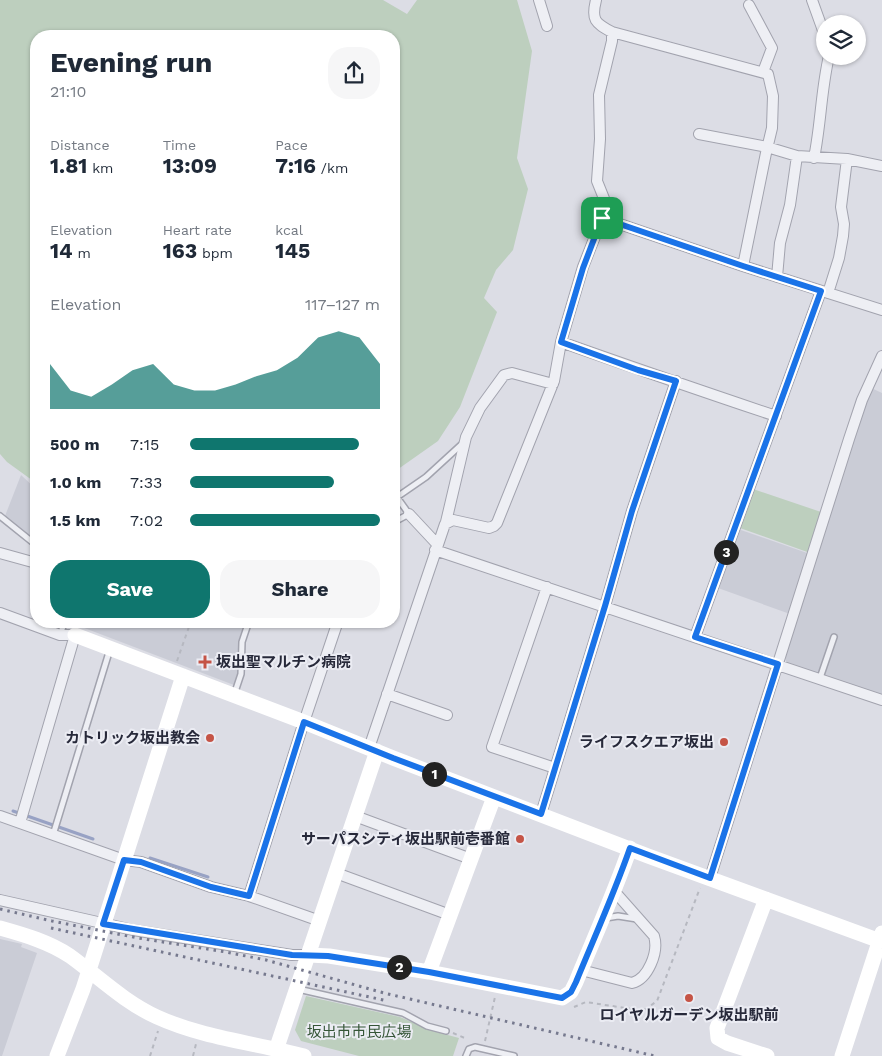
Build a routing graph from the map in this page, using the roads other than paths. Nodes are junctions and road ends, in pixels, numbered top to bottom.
1 (540, 0) edge
2 (596, 0) edge
3 (812, 0) edge
4 (749, 5) dead end
5 (817, 15) edge
6 (547, 26) dead end
7 (612, 32) junction
8 (826, 65) edge
9 (763, 72) junction
10 (699, 134) dead end
11 (767, 147) junction
12 (797, 156) junction
13 (814, 158) junction
14 (848, 159) junction
15 (882, 166) edge
16 (602, 218) junction
17 (743, 266) junction
18 (777, 277) junction
19 (824, 292) junction
20 (882, 310) edge
21 (561, 342) junction
22 (882, 356) edge
23 (676, 381) junction
24 (553, 384) junction
25 (776, 416) junction
26 (465, 442) junction
27 (400, 492) edge
28 (400, 502) edge
29 (409, 514) junction
30 (0, 516) edge
31 (400, 519) edge
32 (446, 522) junction
33 (30, 539) edge
34 (436, 547) junction
35 (0, 553) edge
36 (30, 562) edge
37 (547, 587) junction
38 (605, 606) junction
39 (0, 613) edge
40 (30, 622) edge
41 (49, 628) edge
42 (66, 628) edge
43 (247, 628) edge
44 (336, 628) edge
45 (68, 635) junction
46 (695, 637) junction
47 (834, 637) dead end
48 (110, 648) junction
49 (778, 664) junction
50 (179, 671) junction
51 (820, 678) junction
52 (387, 694) junction
53 (234, 695) junction
54 (882, 700) edge
55 (447, 715) dead end
56 (304, 722) junction
57 (373, 749) junction
58 (555, 768) junction
59 (494, 797) junction
60 (541, 814) junction
61 (0, 816) edge
62 (355, 816) junction
63 (21, 818) junction
64 (55, 829) junction
65 (630, 848) junction
66 (471, 859) junction
67 (124, 860) junction
68 (336, 873) junction
69 (705, 882) junction
70 (615, 892) junction
71 (249, 896) junction
72 (0, 900) edge
73 (766, 900) junction
74 (450, 915) junction
75 (639, 920) junction
76 (320, 921) junction
77 (601, 921) junction
78 (103, 924) junction
79 (0, 928) edge
80 (881, 937) edge
81 (309, 956) junction
82 (878, 964) edge
83 (581, 970) junction
84 (88, 971) junction
85 (429, 972) junction
86 (297, 989) junction
87 (446, 1031) road end
88 (495, 1051) junction
89 (275, 1053) edge
90 (58, 1056) edge
91 (304, 1056) edge
92 (466, 1056) edge
93 (487, 1056) edge
94 (514, 1056) edge
95 (767, 1056) edge
96 (842, 1056) edge

1 - 6 street
2 - 7 street
3 - 5 street
4 - 9 street
7 - 9 street
7 - 16 street
8 - 13 street
9 - 11 street
10 - 11 street
11 - 12 street
11 - 17 street
12 - 13 street
12 - 18 street
13 - 14 street
14 - 15 street
14 - 19 street
16 - 17 street
16 - 21 street
17 - 18 street
18 - 19 street
19 - 20 street
19 - 25 street
21 - 23 street
21 - 24 street
22 - 49 street
23 - 25 street
23 - 38 street
24 - 26 street
24 - 32 street
25 - 46 street
26 - 27 lane
26 - 32 street
28 - 29 lane
29 - 31 lane
29 - 34 street
30 - 33 lane
32 - 34 street
34 - 37 street
34 - 52 street
35 - 36 street
37 - 38 street
37 - 58 street
38 - 46 street
38 - 58 street
39 - 40 street
41 - 45 street
42 - 45 lane
43 - 53 lane
44 - 56 street
45 - 48 street
45 - 63 street
46 - 49 street
47 - 51 lane
48 - 50 street
48 - 64 lane
49 - 51 street
49 - 69 street
50 - 53 street
50 - 67 street
51 - 54 street
52 - 55 street
52 - 57 street
53 - 56 street
56 - 57 street
56 - 71 street
57 - 59 street
57 - 62 street
58 - 60 street
59 - 60 street
59 - 66 street
60 - 65 street
61 - 63 street
62 - 66 street
62 - 68 street
63 - 64 street
64 - 67 street
65 - 69 street
65 - 70 street
66 - 74 street
67 - 71 street
67 - 78 street
68 - 74 street
68 - 76 street
69 - 73 street
70 - 75 street
70 - 77 street
71 - 76 street
72 - 78 street
73 - 80 street
73 - 95 street
74 - 85 street
75 - 77 lane
75 - 83 street
76 - 81 street
77 - 83 street
78 - 81 street
78 - 84 street
79 - 84 street
80 - 82 street
81 - 85 street
81 - 86 street
82 - 96 street
83 - 85 street
84 - 89 street
84 - 90 street
86 - 87 lane
86 - 89 street
88 - 92 lane
88 - 93 lane
88 - 94 lane
89 - 91 street

